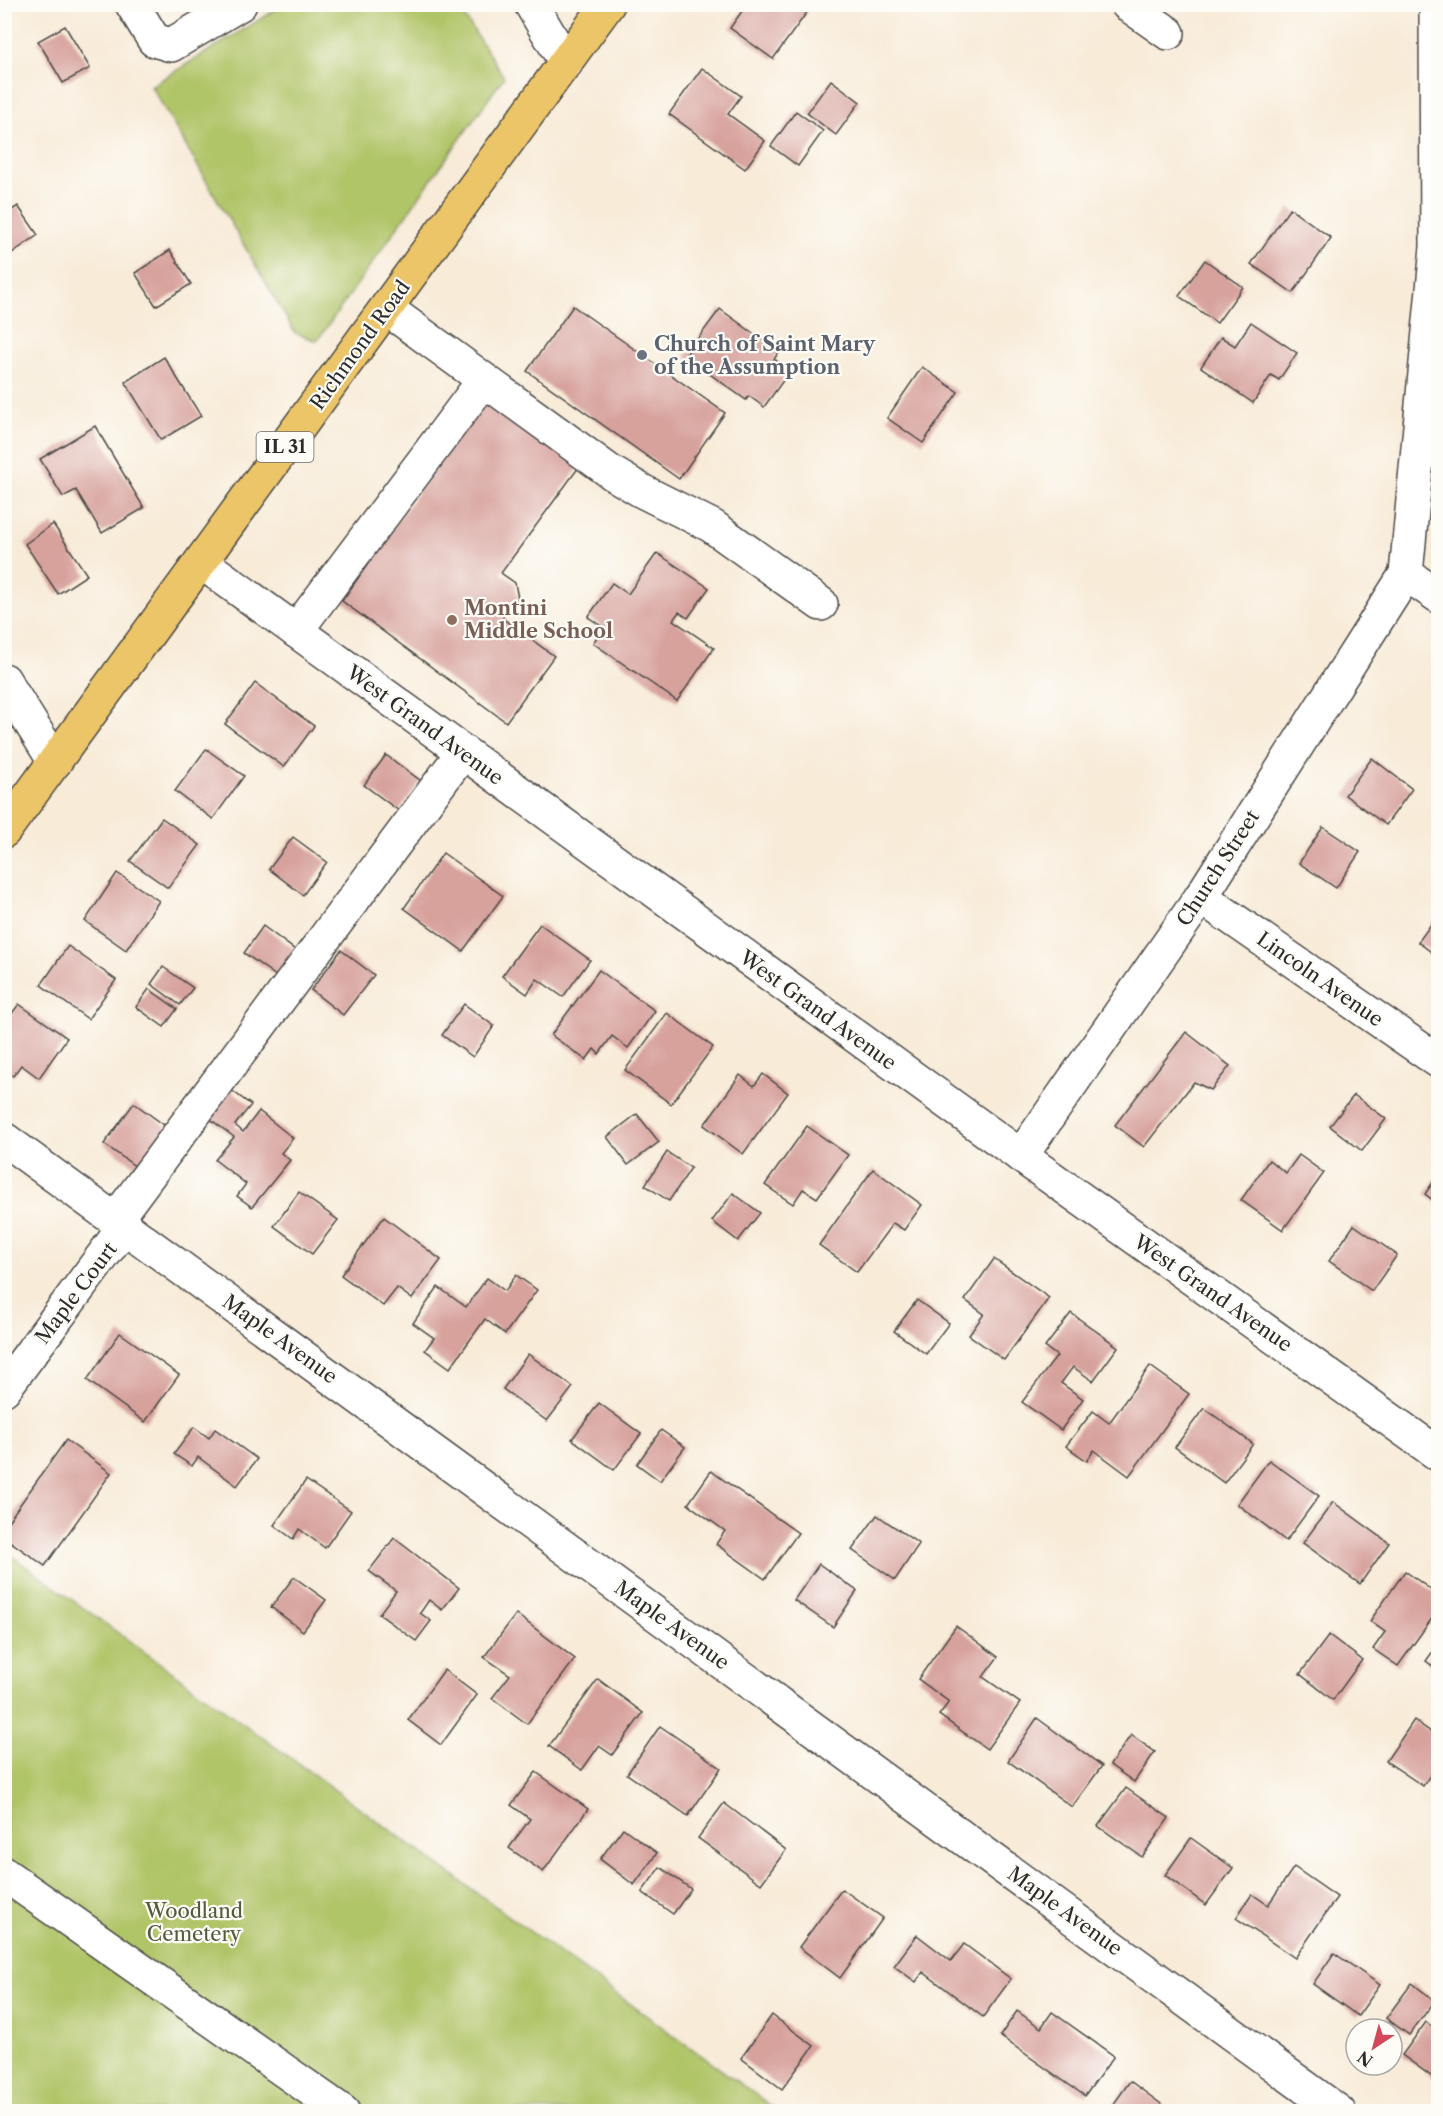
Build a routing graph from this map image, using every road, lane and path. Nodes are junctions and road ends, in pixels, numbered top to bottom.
1 (132, 4) edge
2 (240, 4) edge
3 (531, 4) edge
4 (608, 4) edge
5 (1127, 4) edge
6 (1436, 4) edge
7 (1168, 33) dead end
8 (566, 63) junction
9 (387, 309) junction
10 (484, 380) junction
11 (201, 562) junction
12 (1406, 574) junction
13 (1438, 596) edge
14 (821, 604) dead end
15 (296, 632) junction
16 (4, 680) edge
17 (463, 752) junction
18 (55, 762) junction
19 (4, 831) edge
20 (1202, 897) junction
21 (1438, 1061) edge
22 (4, 1139) edge
23 (1021, 1156) junction
24 (120, 1223) junction
25 (4, 1389) edge
26 (1438, 1454) edge
27 (4, 1874) edge
28 (343, 2112) edge
29 (1340, 2112) edge

1 - 2 street
3 - 8 street
4 - 8 main road, Richmond Road / IL 31
5 - 7 street
6 - 12 street
8 - 9 main road, Richmond Road / IL 31
9 - 10 street
9 - 11 main road, Richmond Road / IL 31
10 - 14 street
10 - 15 street
11 - 15 street, West Grand Avenue
11 - 18 main road, Richmond Road / IL 31
12 - 13 street
12 - 20 street, Church Street
15 - 17 street, West Grand Avenue
16 - 18 street
17 - 23 street, West Grand Avenue
17 - 24 street, Maple Court
18 - 19 main road, Richmond Road / IL 31
20 - 21 street, Lincoln Avenue
20 - 23 street, Church Street
22 - 24 street, Maple Avenue
23 - 26 street, West Grand Avenue
24 - 25 street, Maple Court
24 - 29 street, Maple Avenue
27 - 28 street

